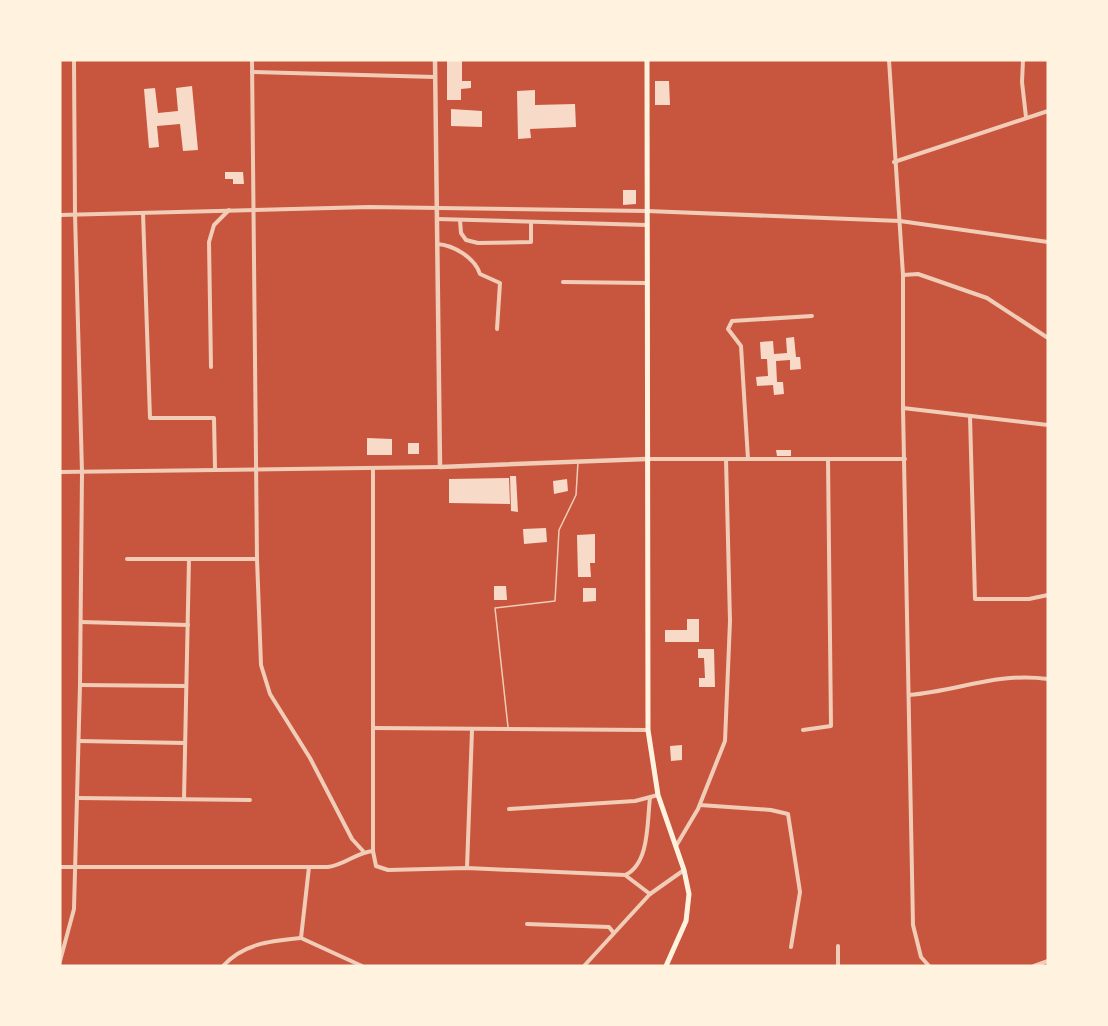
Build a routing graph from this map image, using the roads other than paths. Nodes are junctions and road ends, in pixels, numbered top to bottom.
1 (74, 60) edge
2 (252, 60) edge
3 (435, 60) edge
4 (647, 60) edge
5 (889, 60) edge
6 (1023, 60) edge
7 (252, 72) junction
8 (435, 77) junction
9 (1048, 111) edge
10 (1026, 117) junction
11 (894, 162) junction
12 (437, 207) junction
13 (229, 210) junction
14 (252, 210) junction
15 (647, 211) junction
16 (143, 213) junction
17 (75, 214) junction
18 (60, 215) edge
19 (437, 219) junction
20 (460, 220) junction
21 (900, 221) junction
22 (531, 222) junction
23 (647, 225) junction
24 (1048, 242) edge
25 (437, 244) junction
26 (903, 275) junction
27 (563, 282) dead end
28 (647, 283) junction
29 (813, 316) dead end
30 (497, 329) dead end
31 (1048, 338) edge
32 (211, 367) dead end
33 (903, 408) junction
34 (970, 416) junction
35 (1048, 424) edge
36 (647, 459) junction
37 (726, 459) junction
38 (748, 459) junction
39 (828, 459) junction
40 (905, 459) junction
41 (578, 462) junction
42 (440, 467) junction
43 (373, 468) junction
44 (215, 469) junction
45 (256, 469) junction
46 (60, 472) edge
47 (82, 472) junction
48 (127, 559) dead end
49 (189, 559) junction
50 (257, 559) junction
51 (1048, 595) edge
52 (81, 622) junction
53 (188, 625) junction
54 (1048, 679) edge
55 (80, 685) junction
56 (186, 686) junction
57 (909, 695) junction
58 (373, 728) junction
59 (472, 730) junction
60 (648, 730) junction
61 (803, 730) dead end
62 (508, 731) junction
63 (79, 741) junction
64 (185, 743) junction
65 (658, 795) junction
66 (78, 798) junction
67 (650, 798) junction
68 (184, 799) junction
69 (250, 800) dead end
70 (700, 805) junction
71 (509, 809) dead end
72 (676, 846) junction
73 (363, 851) junction
74 (373, 851) junction
75 (60, 867) edge
76 (75, 867) junction
77 (309, 867) junction
78 (467, 868) junction
79 (684, 870) junction
80 (625, 875) junction
81 (650, 894) junction
82 (527, 924) dead end
83 (613, 932) junction
84 (301, 938) junction
85 (838, 945) dead end
86 (791, 947) dead end
87 (60, 961) edge
88 (1048, 961) edge
89 (223, 966) edge
90 (362, 966) edge
91 (584, 966) edge
92 (666, 966) edge
93 (838, 966) edge
94 (929, 966) edge
95 (1034, 966) edge

1 - 17 street
2 - 7 street
3 - 8 street
4 - 15 main road
5 - 11 street
6 - 10 street
7 - 8 street
7 - 14 street
8 - 12 street
9 - 10 street
10 - 11 street
11 - 21 street
12 - 14 street
12 - 15 street
12 - 19 street
13 - 14 street
13 - 16 street
13 - 32 street
14 - 45 street
15 - 21 street
15 - 23 main road
16 - 17 street
16 - 44 street
17 - 18 street
17 - 47 street
19 - 20 street
19 - 25 street
20 - 22 street
20 - 22 street
21 - 24 street
21 - 26 street
22 - 23 street
23 - 28 main road
25 - 30 street
25 - 42 street
26 - 31 street
26 - 33 street
27 - 28 street
28 - 36 main road
29 - 38 street
33 - 34 street
33 - 40 street
34 - 35 street
34 - 51 street
36 - 37 street
36 - 41 street
36 - 60 main road
37 - 38 street
37 - 70 street
38 - 39 street
39 - 40 street
39 - 61 street
40 - 57 street
41 - 42 street
41 - 62 lane
42 - 43 street
43 - 45 street
43 - 58 street
44 - 45 street
44 - 47 street
45 - 50 street
46 - 47 street
47 - 52 street
48 - 49 street
49 - 50 street
49 - 53 street
50 - 73 street
52 - 53 street
52 - 55 street
53 - 56 street
54 - 57 street
55 - 56 street
55 - 63 street
56 - 64 street
57 - 94 street
58 - 59 street
58 - 74 street
59 - 62 street
59 - 78 street
60 - 62 street
60 - 65 main road
63 - 64 street
63 - 66 street
64 - 68 street
65 - 67 street
65 - 72 main road
66 - 68 street
66 - 76 street
67 - 71 street
67 - 80 street
68 - 69 street
70 - 72 street
70 - 86 street
72 - 79 main road
73 - 74 street
73 - 77 street
74 - 78 street
75 - 76 street
76 - 77 street
76 - 87 street
77 - 84 street
78 - 80 street
79 - 81 street
79 - 92 main road
80 - 81 street
81 - 83 street
82 - 83 street
83 - 91 street
84 - 89 street
84 - 90 street
85 - 93 street
88 - 95 street

